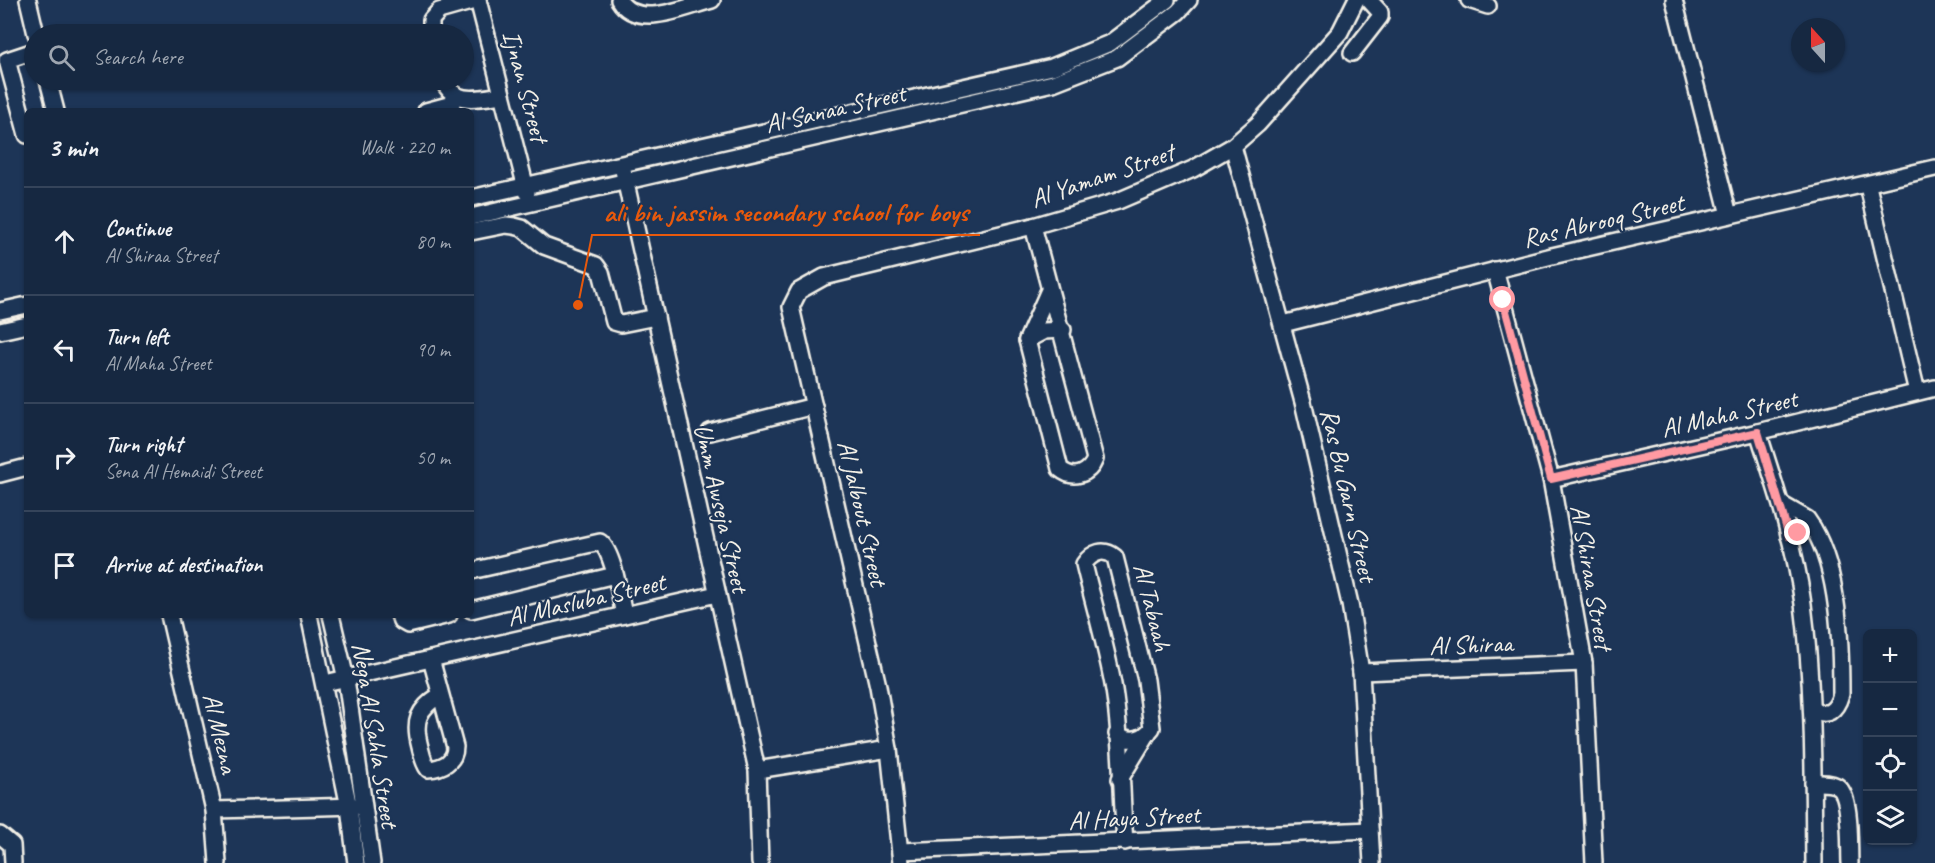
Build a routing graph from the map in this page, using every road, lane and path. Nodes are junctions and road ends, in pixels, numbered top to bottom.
1 (28, 0) edge
2 (478, 0) edge
3 (619, 0) edge
4 (712, 0) edge
5 (1167, 0) edge
6 (1189, 0) edge
7 (1356, 0) edge
8 (1370, 0) edge
9 (1468, 0) edge
10 (1677, 0) edge
11 (1488, 6) dead end
12 (34, 24) edge
13 (431, 24) edge
14 (1352, 53) dead end
15 (24, 54) edge
16 (51, 90) edge
17 (502, 95) junction
18 (450, 97) edge
19 (55, 108) edge
20 (431, 108) edge
21 (24, 124) edge
22 (1233, 146) junction
23 (1935, 168) edge
24 (623, 172) junction
25 (526, 184) junction
26 (1868, 186) junction
27 (474, 197) edge
28 (529, 202) junction
29 (1729, 215) junction
30 (474, 216) edge
31 (1033, 226) junction
32 (474, 231) edge
33 (1494, 270) junction
34 (1049, 290) junction
35 (799, 291) joint
36 (24, 306) edge
37 (0, 311) edge
38 (656, 317) junction
39 (1283, 324) junction
40 (24, 325) edge
41 (1062, 330) junction
42 (0, 331) edge
43 (1027, 340) junction
44 (1935, 388) edge
45 (1917, 392) junction
46 (814, 406) junction
47 (710, 432) dead end
48 (1758, 432) junction
49 (24, 468) edge
50 (0, 474) edge
51 (1551, 479) junction
52 (1781, 504) junction
53 (1813, 528) junction
54 (1789, 536) junction
55 (474, 570) edge
56 (615, 575) junction
57 (717, 594) junction
58 (474, 609) edge
59 (624, 615) junction
60 (170, 618) edge
61 (310, 618) edge
62 (332, 618) edge
63 (400, 618) edge
64 (437, 618) edge
65 (431, 659) junction
66 (1584, 663) junction
67 (1361, 672) junction
68 (346, 679) junction
69 (325, 683) junction
70 (441, 695) dead end
71 (1812, 708) junction
72 (1148, 733) junction
73 (1117, 734) junction
74 (889, 749) junction
75 (757, 771) junction
76 (1120, 779) junction
77 (1814, 783) junction
78 (366, 806) junction
79 (349, 807) junction
80 (214, 810) junction
81 (1370, 830) junction
82 (0, 835) edge
83 (1125, 842) junction
84 (901, 857) edge
85 (13, 863) edge
86 (218, 863) edge
87 (356, 863) edge
88 (372, 863) edge
89 (760, 863) edge
90 (1372, 863) edge
91 (1594, 863) edge
92 (1814, 863) edge
93 (1850, 863) edge

1 - 12 street
2 - 13 street
2 - 17 street, Ijnan Street
3 - 4 street
5 - 24 street, Al Sanaa Street
6 - 24 street, Al Sanaa Street
7 - 22 street, Al Yamam Street
8 - 14 street
9 - 11 street
10 - 29 street
15 - 21 street
16 - 19 street
17 - 18 street
17 - 25 street, Ijnan Street
18 - 20 street
22 - 31 street, Al Yamam Street
22 - 39 street, Ras Bu Garn Street
23 - 26 street, Ras Abrooq Street
24 - 25 street, Al Sanaa Street
24 - 28 street, Al Sanaa Street
24 - 38 street, Umm Awseja Street
25 - 27 street, Al Sanaa Street
25 - 28 street, Ijnan Street
26 - 29 street, Ras Abrooq Street
26 - 45 street
28 - 30 street, Al Sanaa Street
29 - 33 street, Ras Abrooq Street
31 - 34 street
31 - 35 street, Al Yamam Street
32 - 38 street
33 - 39 street, Ras Abrooq Street
33 - 51 street, Al Shiraa Street
34 - 41 street
34 - 43 street
35 - 46 street, Al Jalbout Street
36 - 37 street
38 - 57 street, Umm Awseja Street
39 - 67 street, Ras Bu Garn Street
40 - 42 street
41 - 43 street
41 - 43 street
44 - 45 street, Al Maha Street
45 - 48 street, Al Maha Street
46 - 47 street
46 - 74 street, Al Jalbout Street
48 - 51 street, Al Maha Street
48 - 52 street
49 - 50 street
51 - 66 street, Al Shiraa Street
52 - 53 street
52 - 54 street
53 - 54 street
53 - 71 street
54 - 71 street
55 - 56 street
56 - 58 street
56 - 59 street
57 - 59 street, Al Masluba Street
57 - 75 street, Umm Awseja Street
59 - 65 street, Al Masluba Street
60 - 80 street, Al Mezna
61 - 69 street, Nega Al Sahla Street
62 - 68 street, Nega Al Sahla Street
63 - 64 street
65 - 68 street, Al Masluba Street
65 - 70 street
66 - 67 street, Al Shiraa
66 - 91 street, Al Shiraa Street
67 - 81 street, Ras Bu Garn Street
68 - 69 street, Al Masluba Street
68 - 78 street, Nega Al Sahla Street
69 - 79 street, Nega Al Sahla Street
71 - 77 street
72 - 73 street
72 - 73 street, Al Tabaah
72 - 76 street, Al Tabaah
73 - 76 street, Al Tabaah
74 - 75 street
74 - 84 street, Al Jalbout Street
75 - 89 street, Umm Awseja Street
76 - 83 street, Al Tabaah
77 - 92 street
77 - 93 street
78 - 79 street
78 - 88 street, Nega Al Sahla Street
79 - 80 street
79 - 87 street, Nega Al Sahla Street
80 - 86 street, Al Mezna
81 - 83 street, Al Haya Street
81 - 90 street, Ras Bu Garn Street
82 - 85 street
83 - 84 street, Al Haya Street

